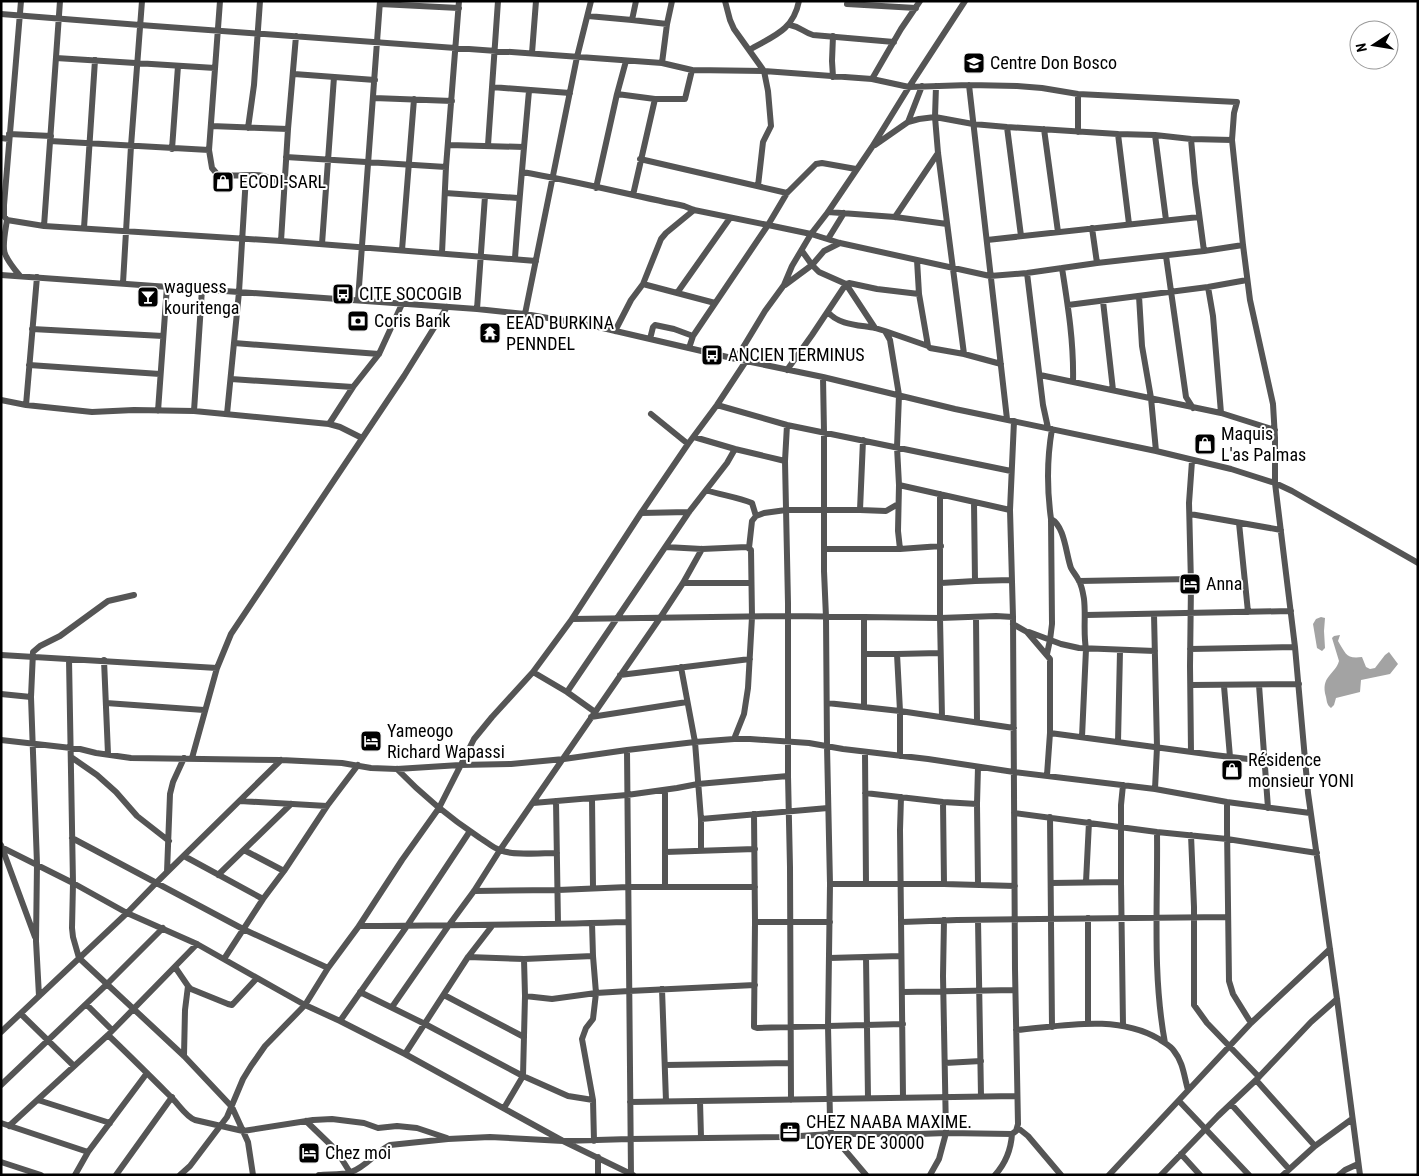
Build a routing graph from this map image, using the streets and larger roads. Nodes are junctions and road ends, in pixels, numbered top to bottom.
1 (21, 1) edge
2 (60, 1) edge
3 (142, 1) edge
4 (220, 1) edge
5 (260, 1) edge
6 (498, 1) edge
7 (536, 1) edge
8 (591, 1) edge
9 (636, 1) edge
10 (672, 1) edge
11 (725, 1) edge
12 (800, 1) edge
13 (965, 1) edge
14 (380, 2) edge
15 (420, 3) edge
16 (847, 4) dead end
17 (918, 4) edge
18 (459, 5) edge
19 (1, 14) edge
20 (20, 15) junction
21 (588, 16) junction
22 (58, 19) junction
23 (632, 20) junction
24 (667, 24) junction
25 (140, 25) junction
26 (790, 25) junction
27 (218, 30) junction
28 (259, 33) junction
29 (296, 36) junction
30 (833, 36) junction
31 (377, 42) junction
32 (894, 42) junction
33 (456, 48) junction
34 (749, 50) junction
35 (495, 51) junction
36 (532, 53) junction
37 (578, 57) junction
38 (56, 58) junction
39 (95, 60) junction
40 (626, 61) junction
41 (662, 63) junction
42 (137, 64) junction
43 (178, 66) junction
44 (214, 68) junction
45 (692, 70) junction
46 (764, 71) junction
47 (294, 74) junction
48 (334, 77) junction
49 (833, 77) junction
50 (872, 79) junction
51 (375, 80) junction
52 (969, 85) junction
53 (922, 86) junction
54 (936, 86) junction
55 (909, 87) junction
56 (492, 88) junction
57 (529, 91) junction
58 (570, 93) junction
59 (618, 94) junction
60 (1078, 94) junction
61 (374, 98) junction
62 (414, 99) junction
63 (655, 99) junction
64 (452, 102) junction
65 (935, 118) junction
66 (908, 122) junction
67 (973, 124) junction
68 (210, 126) junction
69 (1007, 127) junction
70 (248, 128) junction
71 (1044, 129) junction
72 (288, 130) junction
73 (1078, 132) junction
74 (1118, 134) junction
75 (1155, 135) junction
76 (9, 136) junction
77 (1, 138) edge
78 (50, 138) junction
79 (1191, 139) junction
80 (1232, 140) junction
81 (89, 143) junction
82 (449, 145) junction
83 (488, 145) junction
84 (131, 146) junction
85 (524, 147) junction
86 (872, 147) junction
87 (172, 149) junction
88 (209, 150) junction
89 (938, 153) junction
90 (286, 157) junction
91 (640, 159) junction
92 (328, 160) junction
93 (368, 163) junction
94 (408, 165) junction
95 (446, 167) junction
96 (856, 169) junction
97 (522, 172) junction
98 (246, 176) junction
99 (553, 177) junction
100 (758, 186) junction
101 (284, 187) junction
102 (596, 188) junction
103 (445, 193) junction
104 (787, 193) junction
105 (485, 196) junction
106 (633, 196) junction
107 (518, 198) junction
108 (694, 210) junction
109 (828, 212) junction
110 (844, 213) junction
111 (895, 217) junction
112 (1199, 217) junction
113 (730, 218) junction
114 (7, 220) junction
115 (1166, 220) junction
116 (768, 224) junction
117 (947, 224) junction
118 (1129, 224) junction
119 (44, 226) junction
120 (84, 228) junction
121 (1092, 228) junction
122 (126, 232) junction
123 (1058, 232) junction
124 (811, 234) junction
125 (1021, 236) junction
126 (242, 238) junction
127 (828, 239) junction
128 (987, 240) junction
129 (281, 241) junction
130 (840, 243) junction
131 (322, 244) junction
132 (1243, 245) junction
133 (362, 248) junction
134 (402, 250) junction
135 (802, 251) junction
136 (1204, 252) junction
137 (442, 253) junction
138 (481, 256) junction
139 (1166, 256) junction
140 (515, 258) junction
141 (917, 260) junction
142 (536, 261) junction
143 (1097, 263) junction
144 (812, 265) junction
145 (952, 268) junction
146 (1062, 268) junction
147 (1028, 273) junction
148 (1, 274) edge
149 (20, 276) junction
150 (990, 276) junction
151 (36, 277) junction
152 (1247, 280) junction
153 (124, 283) junction
154 (643, 284) junction
155 (846, 284) junction
156 (784, 285) junction
157 (167, 286) junction
158 (1208, 288) junction
159 (202, 289) junction
160 (239, 292) junction
161 (1172, 292) junction
162 (677, 293) junction
163 (920, 294) junction
164 (1139, 296) junction
165 (358, 300) junction
166 (1103, 301) junction
167 (715, 303) junction
168 (402, 304) junction
169 (1068, 305) junction
170 (447, 307) junction
171 (477, 309) junction
172 (828, 312) junction
173 (525, 314) junction
174 (875, 328) junction
175 (32, 329) junction
176 (615, 331) junction
177 (885, 331) junction
178 (163, 336) junction
179 (693, 336) junction
180 (650, 338) junction
181 (234, 343) junction
182 (928, 346) junction
183 (689, 348) junction
184 (379, 354) junction
185 (964, 354) junction
186 (736, 359) junction
187 (746, 361) junction
188 (1002, 364) junction
189 (29, 365) junction
190 (787, 370) junction
191 (160, 374) junction
192 (1040, 375) junction
193 (823, 377) junction
194 (231, 379) junction
195 (1073, 382) junction
196 (353, 387) junction
197 (1113, 390) junction
198 (899, 396) junction
199 (1186, 397) junction
200 (1151, 398) junction
201 (1, 400) edge
202 (1178, 404) junction
203 (26, 405) junction
204 (717, 405) junction
205 (1193, 408) junction
206 (158, 411) junction
207 (194, 411) junction
208 (1221, 413) junction
209 (227, 414) junction
210 (651, 414) dead end
211 (1010, 420) junction
212 (329, 424) junction
213 (787, 425) junction
214 (1050, 429) junction
215 (1275, 430) junction
216 (824, 432) junction
217 (694, 436) junction
218 (362, 438) junction
219 (863, 440) junction
220 (688, 444) junction
221 (897, 447) junction
222 (735, 450) junction
223 (1156, 451) junction
224 (1192, 460) junction
225 (785, 461) junction
226 (1011, 471) junction
227 (1275, 483) junction
228 (899, 485) junction
229 (706, 490) junction
230 (940, 494) junction
231 (974, 502) junction
232 (898, 504) junction
233 (786, 510) junction
234 (860, 510) junction
235 (1010, 510) junction
236 (824, 511) junction
237 (689, 512) junction
238 (641, 513) junction
239 (1190, 514) junction
240 (756, 516) junction
241 (1051, 519) junction
242 (1239, 523) junction
243 (1281, 530) junction
244 (940, 546) junction
245 (666, 547) junction
246 (749, 548) junction
247 (900, 548) junction
248 (702, 549) junction
249 (824, 549) junction
250 (1418, 563) edge
251 (1191, 579) junction
252 (1011, 580) junction
253 (975, 581) junction
254 (1079, 581) junction
255 (683, 583) junction
256 (752, 583) junction
257 (940, 584) junction
258 (134, 594) dead end
259 (1291, 611) junction
260 (1248, 612) junction
261 (1191, 613) junction
262 (1154, 614) junction
263 (1086, 615) junction
264 (788, 616) junction
265 (1013, 616) junction
266 (752, 617) junction
267 (826, 617) junction
268 (864, 617) junction
269 (976, 617) junction
270 (660, 618) junction
271 (940, 618) junction
272 (572, 619) junction
273 (617, 619) junction
274 (1013, 624) junction
275 (1028, 632) junction
276 (1050, 640) junction
277 (1295, 646) junction
278 (1086, 649) junction
279 (1190, 649) junction
280 (1120, 651) junction
281 (1156, 651) junction
282 (940, 653) junction
283 (864, 654) junction
284 (897, 654) junction
285 (1047, 654) junction
286 (1, 655) edge
287 (32, 657) junction
288 (69, 659) junction
289 (750, 659) junction
290 (104, 660) junction
291 (681, 667) junction
292 (217, 668) junction
293 (533, 672) junction
294 (620, 675) junction
295 (1298, 684) junction
296 (1191, 685) junction
297 (1259, 685) junction
298 (1224, 686) junction
299 (567, 692) junction
300 (1, 694) edge
301 (31, 696) junction
302 (687, 702) junction
303 (106, 703) junction
304 (827, 703) junction
305 (864, 707) junction
306 (204, 710) junction
307 (900, 711) junction
308 (593, 715) junction
309 (942, 717) junction
310 (977, 722) junction
311 (1014, 728) junction
312 (1050, 733) junction
313 (1082, 737) junction
314 (734, 738) junction
315 (1, 740) edge
316 (695, 742) junction
317 (788, 742) junction
318 (1118, 742) junction
319 (32, 743) junction
320 (827, 746) junction
321 (71, 747) junction
322 (1157, 747) junction
323 (627, 750) junction
324 (865, 752) junction
325 (1191, 752) junction
326 (108, 754) junction
327 (900, 756) junction
328 (1230, 757) junction
329 (71, 758) junction
330 (184, 758) junction
331 (192, 758) junction
332 (564, 759) junction
333 (281, 760) junction
334 (1265, 761) junction
335 (358, 765) junction
336 (460, 765) junction
337 (978, 767) junction
338 (397, 769) junction
339 (1014, 772) junction
340 (788, 776) junction
341 (1047, 776) junction
342 (698, 784) junction
343 (1122, 785) junction
344 (1155, 789) junction
345 (665, 790) junction
346 (865, 793) junction
347 (627, 795) junction
348 (901, 797) junction
349 (592, 798) junction
350 (240, 801) junction
351 (556, 801) junction
352 (943, 802) junction
353 (1228, 802) junction
354 (533, 803) junction
355 (291, 804) junction
356 (976, 804) junction
357 (327, 806) junction
358 (439, 808) junction
359 (828, 808) junction
360 (1268, 808) junction
361 (788, 811) junction
362 (1014, 813) junction
363 (1310, 813) junction
364 (754, 814) junction
365 (1050, 817) junction
366 (701, 819) junction
367 (1089, 822) junction
368 (1121, 828) junction
369 (470, 831) junction
370 (1157, 832) junction
371 (1191, 835) junction
372 (72, 838) junction
373 (1227, 839) junction
374 (169, 841) junction
375 (1, 845) edge
376 (755, 849) junction
377 (244, 850) junction
378 (500, 850) junction
379 (665, 852) junction
380 (702, 852) junction
381 (1317, 852) junction
382 (558, 853) junction
383 (184, 856) junction
384 (37, 864) junction
385 (284, 871) junction
386 (167, 872) junction
387 (218, 875) junction
388 (157, 882) junction
389 (1086, 882) junction
390 (1121, 882) junction
391 (73, 883) junction
392 (1051, 883) junction
393 (830, 884) junction
394 (866, 884) junction
395 (901, 884) junction
396 (944, 884) junction
397 (978, 884) junction
398 (1015, 886) junction
399 (628, 887) junction
400 (665, 887) junction
401 (755, 887) junction
402 (593, 888) junction
403 (558, 890) junction
404 (474, 891) junction
405 (263, 899) junction
406 (127, 913) junction
407 (1194, 917) junction
408 (1228, 917) junction
409 (1051, 918) junction
410 (1088, 918) junction
411 (1122, 918) junction
412 (1156, 918) junction
413 (1015, 919) junction
414 (944, 920) junction
415 (978, 920) junction
416 (790, 921) junction
417 (628, 922) junction
418 (755, 922) junction
419 (830, 922) junction
420 (902, 922) junction
421 (592, 923) junction
422 (558, 924) junction
423 (449, 925) junction
424 (359, 926) junction
425 (407, 926) junction
426 (492, 926) junction
427 (163, 928) junction
428 (243, 928) junction
429 (36, 941) junction
430 (197, 944) junction
431 (1330, 949) junction
432 (592, 956) junction
433 (866, 956) junction
434 (901, 956) junction
435 (468, 957) junction
436 (79, 958) junction
437 (829, 958) junction
438 (224, 959) junction
439 (524, 959) junction
440 (175, 967) junction
441 (328, 968) junction
442 (257, 978) junction
443 (106, 985) junction
444 (755, 985) junction
445 (188, 986) junction
446 (662, 989) junction
447 (1015, 990) junction
448 (629, 991) junction
449 (979, 991) junction
450 (360, 992) junction
451 (903, 992) junction
452 (944, 992) junction
453 (596, 993) junction
454 (444, 995) junction
455 (39, 996) junction
456 (525, 996) junction
457 (1337, 999) junction
458 (86, 1004) junction
459 (305, 1005) junction
460 (392, 1007) junction
461 (134, 1009) junction
462 (21, 1014) junction
463 (340, 1021) junction
464 (1251, 1023) junction
465 (425, 1024) junction
466 (903, 1024) junction
467 (1088, 1024) junction
468 (867, 1025) junction
469 (1123, 1025) junction
470 (828, 1026) junction
471 (1052, 1027) junction
472 (790, 1028) junction
473 (1016, 1030) junction
474 (1, 1032) edge
475 (110, 1032) junction
476 (524, 1036) junction
477 (47, 1041) junction
478 (1165, 1043) junction
479 (1229, 1046) junction
480 (405, 1054) junction
481 (184, 1056) junction
482 (981, 1061) junction
483 (790, 1063) junction
484 (945, 1063) junction
485 (74, 1066) junction
486 (664, 1066) junction
487 (147, 1074) junction
488 (523, 1076) junction
489 (1257, 1078) junction
490 (1, 1085) edge
491 (1188, 1090) junction
492 (981, 1096) junction
493 (1017, 1096) junction
494 (172, 1097) junction
495 (903, 1097) junction
496 (945, 1097) junction
497 (868, 1098) junction
498 (38, 1100) junction
499 (592, 1100) junction
500 (791, 1100) junction
501 (829, 1100) junction
502 (666, 1101) junction
503 (700, 1101) junction
504 (1179, 1101) junction
505 (630, 1102) junction
506 (1230, 1104) junction
507 (232, 1107) junction
508 (504, 1108) junction
509 (1352, 1119) junction
510 (306, 1122) junction
511 (1, 1123) edge
512 (110, 1123) junction
513 (9, 1126) junction
514 (221, 1126) junction
515 (1018, 1128) junction
516 (1206, 1128) junction
517 (243, 1131) junction
518 (946, 1133) junction
519 (831, 1134) junction
520 (1012, 1134) junction
521 (701, 1137) junction
522 (448, 1139) junction
523 (630, 1139) junction
524 (563, 1141) junction
525 (594, 1141) junction
526 (1315, 1146) junction
527 (88, 1152) junction
528 (1181, 1154) junction
529 (598, 1157) junction
530 (1, 1162) edge
531 (1358, 1164) junction
532 (1289, 1169) junction
533 (350, 1174) edge
534 (632, 1174) edge
535 (41, 1175) edge
536 (75, 1175) edge
537 (116, 1175) edge
538 (180, 1175) edge
539 (254, 1175) edge
540 (320, 1175) edge
541 (598, 1175) edge
542 (866, 1175) edge
543 (930, 1175) edge
544 (995, 1175) edge
545 (1061, 1175) edge
546 (1109, 1175) edge
547 (1161, 1175) edge
548 (1200, 1175) edge
549 (1248, 1175) edge
550 (1283, 1175) edge
551 (1339, 1175) edge
552 (1360, 1175) edge

1 - 20 street
2 - 22 street
3 - 25 street
4 - 27 street
5 - 28 street
6 - 35 street
7 - 36 street
8 - 21 street
9 - 23 street
10 - 24 street
11 - 34 street
12 - 26 street
13 - 55 street
14 - 15 street
14 - 31 street
15 - 18 street
16 - 17 street
17 - 32 street
18 - 33 street
19 - 20 street
20 - 22 street
20 - 76 street
21 - 23 street
21 - 37 street
22 - 25 street
22 - 38 street
23 - 24 street
24 - 41 street
25 - 27 street
25 - 42 street
26 - 30 street
26 - 34 street
27 - 28 street
27 - 44 street
28 - 29 street
28 - 70 street
29 - 31 street
29 - 47 street
30 - 32 street
30 - 49 street
31 - 33 street
31 - 51 street
32 - 50 street
33 - 35 street
33 - 64 street
34 - 46 street
35 - 36 street
35 - 56 street
36 - 37 street
37 - 40 street
37 - 58 street
38 - 39 street
38 - 78 street
39 - 42 street
39 - 81 street
40 - 41 street
40 - 59 street
41 - 45 street
42 - 43 street
42 - 84 street
43 - 44 street
43 - 87 street
44 - 68 street
45 - 46 street
45 - 63 street
46 - 49 street
46 - 100 street
47 - 48 street
47 - 72 street
48 - 51 street
48 - 92 street
49 - 50 street
50 - 55 street
51 - 61 street
52 - 54 street
52 - 60 street
52 - 67 street
53 - 54 street
53 - 55 street
53 - 66 street
54 - 65 street
55 - 86 street
56 - 57 street
56 - 83 street
57 - 58 street
57 - 85 street
58 - 99 street
59 - 63 street
59 - 102 street
60 - 73 street
60 - 80 street
61 - 62 street
61 - 93 street
62 - 64 street
62 - 94 street
63 - 91 street
64 - 82 street
65 - 66 street
65 - 67 street
65 - 89 street
66 - 86 street
67 - 69 street
67 - 128 street
68 - 70 street
68 - 88 street
69 - 71 street
69 - 125 street
70 - 72 street
71 - 73 street
71 - 123 street
72 - 90 street
73 - 74 street
74 - 75 street
74 - 118 street
75 - 79 street
75 - 115 street
76 - 77 street
76 - 78 street
76 - 114 street
78 - 81 street
78 - 119 street
79 - 80 street
79 - 112 street
80 - 132 street
81 - 84 street
81 - 120 street
82 - 83 street
82 - 95 street
83 - 85 street
84 - 87 street
84 - 122 street
85 - 97 street
86 - 96 street
87 - 88 street
88 - 98 street
89 - 111 street
89 - 117 street
90 - 92 street
90 - 101 street
91 - 100 street
91 - 106 street
92 - 93 street
92 - 131 street
93 - 94 street
93 - 133 street
94 - 95 street
94 - 134 street
95 - 103 street
96 - 104 street
96 - 109 street
97 - 99 street
97 - 107 street
98 - 101 street
98 - 126 street
99 - 102 street
99 - 142 street
100 - 104 street
101 - 129 street
102 - 106 street
103 - 105 street
103 - 137 street
104 - 116 street
105 - 107 street
105 - 138 street
106 - 108 street
107 - 140 street
108 - 113 street
108 - 154 street
109 - 110 street
109 - 124 street
110 - 111 street
110 - 127 street
111 - 117 street
112 - 115 street
112 - 136 street
113 - 116 street
113 - 162 street
114 - 119 street
114 - 149 street
115 - 118 street
116 - 124 street
116 - 167 street
117 - 145 street
118 - 121 street
119 - 120 street
120 - 122 street
121 - 123 street
121 - 143 street
122 - 126 street
122 - 153 street
123 - 125 street
124 - 127 street
124 - 135 street
125 - 128 street
126 - 129 street
126 - 160 street
127 - 130 street
128 - 150 street
129 - 131 street
130 - 141 street
130 - 144 street
131 - 133 street
132 - 136 street
132 - 152 street
133 - 134 street
133 - 165 street
134 - 137 street
135 - 144 street
135 - 156 street
136 - 139 street
137 - 138 street
138 - 140 street
138 - 171 street
139 - 143 street
139 - 161 street
140 - 142 street
141 - 145 street
141 - 163 street
142 - 173 street
143 - 146 street
144 - 155 street
144 - 156 street
145 - 150 street
145 - 185 street
146 - 147 street
146 - 169 street
147 - 150 street
147 - 192 street
148 - 149 street
149 - 151 street
150 - 188 street
151 - 153 street
151 - 175 street
152 - 158 street
152 - 215 street
153 - 157 street
154 - 162 street
154 - 176 street
155 - 163 street
155 - 172 street
155 - 174 street
156 - 186 street
157 - 159 street
157 - 178 street
158 - 161 street
158 - 208 street
159 - 160 street
159 - 207 street
160 - 165 street
160 - 181 street
161 - 164 street
161 - 199 street
162 - 167 street
163 - 182 street
164 - 166 street
164 - 200 street
165 - 168 street
166 - 169 street
166 - 197 street
167 - 179 street
168 - 170 street
168 - 184 street
169 - 195 street
170 - 171 street
170 - 218 street
171 - 173 street
172 - 174 street
172 - 190 street
173 - 176 street
174 - 177 street
175 - 178 street
175 - 189 street
176 - 180 street
177 - 182 street
177 - 198 street
178 - 191 street
179 - 180 street
179 - 183 street
180 - 183 street
181 - 184 street
181 - 194 street
182 - 185 street
183 - 186 street
184 - 196 street
185 - 188 street
186 - 187 street
187 - 190 street
187 - 204 street
188 - 211 street
189 - 191 street
189 - 203 street
190 - 193 street
191 - 206 street
192 - 195 street
192 - 214 street
193 - 198 street
193 - 216 street
194 - 196 street
194 - 209 street
195 - 197 street
196 - 212 street
197 - 200 street
198 - 211 street
198 - 221 street
199 - 202 street
199 - 205 street
200 - 202 street
200 - 223 street
201 - 203 street
202 - 205 street
203 - 206 street
204 - 213 street
204 - 217 street
205 - 208 street
206 - 207 street
207 - 209 street
208 - 215 street
209 - 212 street
210 - 220 street
211 - 214 street
211 - 226 street
212 - 218 street
213 - 216 street
213 - 225 street
214 - 223 street
214 - 241 street
215 - 227 street
216 - 219 street
216 - 236 street
217 - 220 street
217 - 222 street
218 - 292 street
219 - 221 street
219 - 234 street
220 - 238 street
221 - 226 street
221 - 228 street
222 - 225 street
222 - 229 street
223 - 224 street
224 - 227 street
224 - 239 street
225 - 233 street
226 - 235 street
227 - 243 street
227 - 250 street
228 - 230 street
228 - 232 street
229 - 237 street
229 - 240 street
230 - 231 street
230 - 244 street
231 - 235 street
231 - 253 street
232 - 234 street
232 - 247 street
233 - 236 street
233 - 240 street
233 - 264 street
234 - 236 street
235 - 252 street
236 - 249 street
237 - 238 street
237 - 245 street
238 - 272 street
239 - 242 street
239 - 251 street
240 - 246 street
241 - 254 street
241 - 276 street
242 - 243 street
242 - 260 street
243 - 259 street
244 - 247 street
244 - 257 street
245 - 248 street
245 - 273 street
246 - 248 street
246 - 256 street
247 - 249 street
248 - 255 street
249 - 267 street
251 - 254 street
251 - 261 street
252 - 253 street
252 - 265 street
253 - 257 street
254 - 263 street
255 - 256 street
255 - 270 street
256 - 266 street
257 - 271 street
258 - 287 street
259 - 260 street
259 - 277 street
260 - 261 street
261 - 262 street
261 - 279 street
262 - 263 street
262 - 281 street
263 - 278 street
264 - 266 street
264 - 267 street
264 - 317 street
265 - 269 street
265 - 274 street
266 - 270 street
266 - 289 street
267 - 268 street
267 - 304 street
268 - 271 street
268 - 283 street
269 - 271 street
269 - 310 street
270 - 273 street
270 - 294 street
271 - 282 street
272 - 273 street
272 - 293 street
273 - 299 street
274 - 275 street
274 - 311 street
275 - 276 street
275 - 285 street
276 - 278 street
276 - 285 street
277 - 279 street
277 - 295 street
278 - 280 street
278 - 313 street
279 - 296 street
280 - 281 street
280 - 318 street
281 - 322 street
282 - 284 street
282 - 309 street
283 - 284 street
283 - 305 street
284 - 307 street
285 - 312 street
286 - 287 street
287 - 288 street
287 - 301 street
288 - 290 street
288 - 321 street
289 - 291 street
289 - 314 street
290 - 292 street
290 - 303 street
291 - 294 street
291 - 302 street
292 - 306 street
293 - 299 street
293 - 336 street
294 - 308 street
295 - 297 street
295 - 363 street
296 - 298 street
296 - 325 street
297 - 298 street
297 - 334 street
298 - 328 street
299 - 308 street
300 - 301 street
301 - 319 street
302 - 308 street
302 - 316 street
303 - 306 street
303 - 326 street
304 - 305 street
304 - 320 street
305 - 307 street
306 - 331 street
307 - 309 street
307 - 327 street
308 - 332 street
309 - 310 street
310 - 311 street
311 - 339 street
312 - 313 street
312 - 341 street
313 - 318 street
314 - 316 street
314 - 317 street
315 - 319 street
316 - 323 street
316 - 342 street
317 - 320 street
317 - 340 street
318 - 322 street
319 - 321 street
319 - 384 street
320 - 324 street
320 - 359 street
321 - 326 street
321 - 329 street
322 - 325 street
322 - 344 street
323 - 332 street
323 - 347 street
324 - 327 street
324 - 346 street
325 - 328 street
326 - 330 street
327 - 337 street
328 - 334 street
329 - 372 street
329 - 374 street
330 - 331 street
330 - 374 street
331 - 333 street
332 - 336 street
332 - 354 street
333 - 335 street
333 - 350 street
334 - 360 street
335 - 338 street
335 - 357 street
336 - 338 street
336 - 358 street
337 - 339 street
337 - 356 street
338 - 358 street
339 - 341 street
339 - 362 street
340 - 342 street
340 - 361 street
341 - 343 street
342 - 345 street
342 - 366 street
343 - 344 street
343 - 368 street
344 - 353 street
345 - 347 street
345 - 379 street
346 - 348 street
346 - 394 street
347 - 349 street
347 - 399 street
348 - 352 street
348 - 395 street
349 - 351 street
349 - 402 street
350 - 355 street
350 - 383 street
351 - 354 street
351 - 382 street
352 - 356 street
352 - 396 street
353 - 360 street
353 - 373 street
354 - 378 street
355 - 357 street
355 - 377 street
356 - 397 street
357 - 385 street
358 - 369 street
358 - 424 street
359 - 361 street
359 - 393 street
360 - 363 street
361 - 364 street
361 - 416 street
362 - 365 street
362 - 398 street
363 - 381 street
364 - 366 street
364 - 376 street
365 - 367 street
365 - 392 street
366 - 380 street
367 - 368 street
367 - 389 street
368 - 370 street
368 - 390 street
369 - 378 street
369 - 425 street
370 - 371 street
370 - 412 street
371 - 373 street
371 - 407 street
372 - 388 street
372 - 391 street
373 - 381 street
373 - 408 street
374 - 386 street
375 - 384 street
375 - 429 street
376 - 380 street
376 - 401 street
377 - 385 street
377 - 387 street
378 - 382 street
378 - 404 street
379 - 380 street
379 - 400 street
381 - 431 street
382 - 403 street
383 - 386 street
383 - 387 street
384 - 391 street
384 - 429 street
385 - 405 street
386 - 388 street
387 - 405 street
388 - 406 street
388 - 428 street
389 - 390 street
389 - 392 street
390 - 411 street
391 - 406 street
391 - 436 street
392 - 409 street
393 - 394 street
393 - 419 street
394 - 395 street
395 - 396 street
395 - 420 street
396 - 397 street
397 - 398 street
398 - 413 street
399 - 400 street
399 - 402 street
399 - 417 street
400 - 401 street
401 - 418 street
402 - 403 street
403 - 404 street
403 - 422 street
404 - 423 street
405 - 428 street
406 - 427 street
406 - 436 street
407 - 408 street
407 - 412 street
407 - 479 street
408 - 464 street
409 - 410 street
409 - 413 street
409 - 471 street
410 - 411 street
410 - 467 street
411 - 412 street
411 - 469 street
412 - 478 street
413 - 415 street
413 - 447 street
414 - 415 street
414 - 420 street
414 - 452 street
415 - 449 street
416 - 418 street
416 - 419 street
416 - 472 street
417 - 421 street
417 - 448 street
418 - 444 street
419 - 437 street
420 - 434 street
421 - 422 street
421 - 432 street
422 - 426 street
423 - 425 street
423 - 426 street
423 - 460 street
424 - 425 street
424 - 441 street
425 - 450 street
426 - 435 street
427 - 430 street
427 - 443 street
428 - 438 street
428 - 441 street
429 - 455 street
430 - 438 street
430 - 440 street
431 - 457 street
431 - 464 street
432 - 439 street
432 - 453 street
433 - 434 street
433 - 437 street
433 - 468 street
434 - 451 street
435 - 439 street
435 - 454 street
436 - 443 street
436 - 455 street
437 - 470 street
438 - 442 street
439 - 456 street
440 - 445 street
440 - 461 street
441 - 459 street
442 - 445 street
442 - 459 street
443 - 458 street
443 - 461 street
444 - 446 street
444 - 472 street
445 - 481 street
446 - 448 street
446 - 486 street
447 - 449 street
447 - 473 street
448 - 453 street
448 - 505 street
449 - 452 street
449 - 482 street
450 - 460 street
450 - 463 street
451 - 452 street
451 - 466 street
452 - 484 street
453 - 456 street
453 - 499 street
454 - 465 street
454 - 476 street
455 - 462 street
456 - 476 street
457 - 489 street
457 - 509 street
458 - 475 street
458 - 477 street
459 - 463 street
459 - 507 street
460 - 465 street
461 - 475 street
461 - 481 street
462 - 474 street
462 - 477 street
463 - 480 street
464 - 479 street
465 - 480 street
465 - 488 street
466 - 468 street
466 - 495 street
467 - 469 street
467 - 471 street
468 - 470 street
468 - 497 street
469 - 478 street
470 - 472 street
470 - 501 street
471 - 473 street
472 - 483 street
473 - 493 street
475 - 485 street
475 - 487 street
476 - 488 street
477 - 485 street
477 - 490 street
478 - 491 street
479 - 489 street
479 - 491 street
480 - 508 street
481 - 507 street
482 - 484 street
482 - 492 street
483 - 486 street
483 - 500 street
484 - 496 street
485 - 498 street
486 - 502 street
487 - 494 street
487 - 512 street
488 - 499 street
488 - 508 street
489 - 506 street
489 - 526 street
491 - 504 street
492 - 493 street
492 - 496 street
493 - 515 street
494 - 514 street
494 - 537 street
495 - 496 street
495 - 497 street
496 - 518 street
497 - 501 street
498 - 512 street
498 - 513 street
499 - 525 street
500 - 501 street
500 - 503 street
501 - 519 street
502 - 503 street
502 - 505 street
503 - 521 street
504 - 516 street
504 - 546 street
505 - 523 street
506 - 516 street
506 - 532 street
507 - 514 street
507 - 517 street
508 - 524 street
509 - 526 street
509 - 531 street
510 - 517 street
510 - 522 street
510 - 533 street
511 - 513 street
512 - 527 street
513 - 527 street
514 - 517 street
514 - 538 street
515 - 520 street
515 - 545 street
516 - 528 street
516 - 549 street
517 - 539 street
518 - 519 street
518 - 520 street
518 - 543 street
519 - 521 street
519 - 542 street
520 - 544 street
521 - 523 street
522 - 524 street
522 - 533 street
523 - 525 street
523 - 534 street
524 - 525 street
524 - 529 street
526 - 532 street
527 - 536 street
528 - 547 street
528 - 548 street
529 - 534 street
529 - 541 street
530 - 535 street
531 - 551 street
531 - 552 street
532 - 550 street
533 - 540 street

